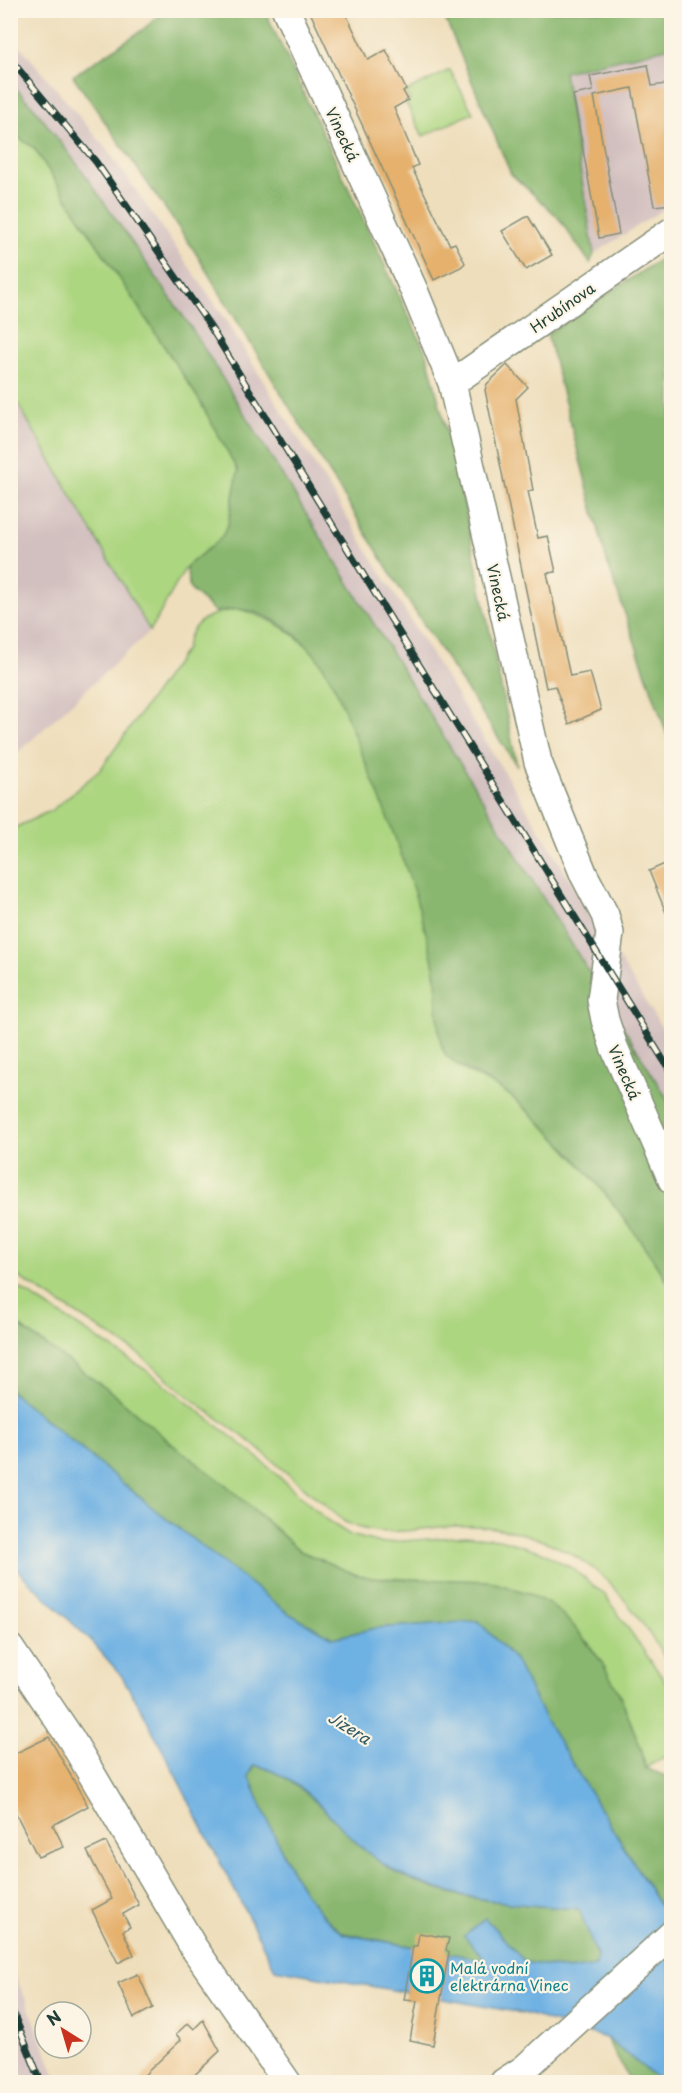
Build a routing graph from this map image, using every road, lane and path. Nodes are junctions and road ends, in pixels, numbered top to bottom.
1 (286, 10) edge
2 (672, 231) edge
3 (452, 383) junction
4 (672, 1180) edge
5 (10, 1648) edge
6 (672, 1934) edge
7 (514, 2076) edge
8 (287, 2082) edge

1 - 3 street, Vinecká
2 - 3 street, Hrubínova
3 - 4 street, Vinecká
5 - 8 street
6 - 7 street

